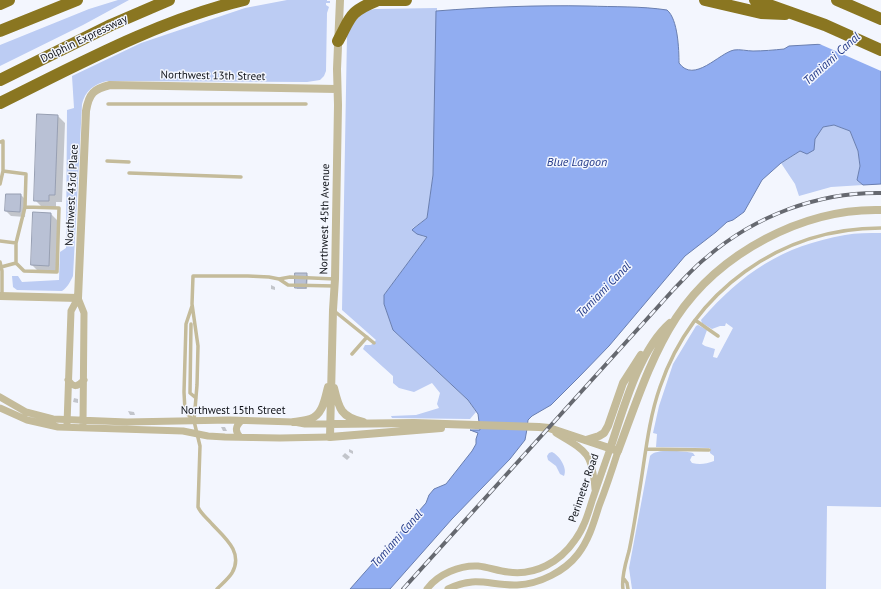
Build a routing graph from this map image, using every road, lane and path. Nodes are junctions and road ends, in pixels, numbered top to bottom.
1 (9, 0) edge
2 (77, 0) edge
3 (169, 0) edge
4 (244, 0) edge
5 (340, 0) edge
6 (374, 0) edge
7 (406, 0) edge
8 (705, 0) edge
9 (755, 0) edge
10 (842, 2) edge
11 (0, 4) edge
12 (798, 15) junction
13 (881, 19) edge
14 (0, 31) edge
15 (338, 41) junction
16 (881, 50) edge
17 (0, 80) edge
18 (337, 89) junction
19 (91, 94) joint
20 (0, 103) edge
21 (108, 104) dead end
22 (306, 104) dead end
23 (2, 142) edge
24 (107, 161) dead end
25 (129, 162) dead end
26 (2, 171) junction
27 (129, 173) dead end
28 (240, 177) dead end
29 (0, 184) edge
30 (25, 207) junction
31 (881, 210) edge
32 (881, 228) edge
33 (0, 241) edge
34 (16, 243) junction
35 (0, 262) edge
36 (16, 263) junction
37 (1, 268) junction
38 (279, 279) junction
39 (335, 282) junction
40 (1, 296) edge
41 (78, 298) junction
42 (192, 304) junction
43 (333, 310) junction
44 (677, 317) junction
45 (695, 320) junction
46 (191, 324) dead end
47 (659, 335) junction
48 (718, 336) dead end
49 (367, 337) junction
50 (374, 343) dead end
51 (352, 354) dead end
52 (331, 374) junction
53 (68, 380) junction
54 (84, 380) junction
55 (0, 397) edge
56 (196, 398) junction
57 (0, 408) edge
58 (194, 421) junction
59 (241, 421) junction
60 (294, 422) junction
61 (67, 424) junction
62 (83, 424) junction
63 (330, 424) junction
64 (373, 424) junction
65 (471, 425) junction
66 (549, 428) junction
67 (197, 434) junction
68 (240, 437) junction
69 (330, 437) junction
70 (585, 440) junction
71 (610, 448) junction
72 (647, 449) junction
73 (709, 450) dead end
74 (618, 451) junction
75 (595, 493) junction
76 (624, 579) junction
77 (217, 589) edge
78 (427, 589) edge
79 (448, 589) edge
80 (623, 589) edge
81 (628, 589) edge

1 - 11 highway
2 - 14 highway
3 - 17 highway, Dolphin Expressway
4 - 20 highway
5 - 15 street, Northwest 45th Avenue
6 - 7 highway
6 - 15 highway
8 - 12 highway
9 - 12 highway
10 - 13 highway
12 - 16 highway
15 - 18 street, Northwest 45th Avenue
18 - 19 street, Northwest 13th Street
18 - 39 street, Northwest 45th Avenue
19 - 41 street, Northwest 43rd Place
21 - 22 lane
23 - 26 lane
24 - 25 lane
26 - 29 lane
26 - 30 lane
27 - 28 lane
30 - 34 lane
30 - 36 lane
31 - 44 street, Perimeter Road
32 - 45 lane
33 - 34 lane
34 - 36 lane
35 - 37 lane
36 - 37 lane
37 - 40 lane
38 - 39 lane
38 - 39 lane
38 - 42 lane
39 - 43 street, Northwest 45th Avenue
40 - 41 street
41 - 53 street, Northwest 43rd Place
41 - 54 street, Northwest 43rd Place
42 - 56 lane
42 - 58 lane
43 - 49 lane
43 - 52 street, Northwest 45th Avenue
44 - 47 street, Perimeter Road
44 - 74 street, Perimeter Road
45 - 48 lane
45 - 72 lane
46 - 56 lane
47 - 70 street
47 - 71 street, Perimeter Road
49 - 50 lane
49 - 51 lane
52 - 60 street
52 - 63 street, Northwest 45th Avenue
52 - 64 street
53 - 54 street
53 - 61 street, Northwest 43rd Place
54 - 62 street, Northwest 43rd Place
55 - 61 street, Northwest 15th Street
56 - 58 lane
57 - 61 street, Northwest 15th Street
58 - 59 street, Northwest 15th Street
58 - 62 street, Northwest 15th Street
58 - 67 lane
59 - 60 street, Northwest 15th Street
59 - 68 street
60 - 63 street, Northwest 15th Street
61 - 62 street, Northwest 15th Street
62 - 67 street, Northwest 15th Street
63 - 64 street, Northwest 15th Street
63 - 69 street, Northwest 45th Avenue
64 - 65 street, Northwest 15th Street
65 - 66 street, Northwest 15th Street
65 - 69 street, Northwest 15th Street
66 - 70 street, Northwest 15th Street
66 - 75 street
67 - 68 street, Northwest 15th Street
67 - 77 lane
68 - 69 street, Northwest 15th Street
70 - 71 street, Northwest 15th Street
71 - 74 street, Northwest 15th Street
71 - 75 street, Perimeter Road
72 - 73 lane
72 - 76 lane
74 - 79 street, Perimeter Road
75 - 78 street, Perimeter Road
76 - 80 lane
76 - 81 lane

